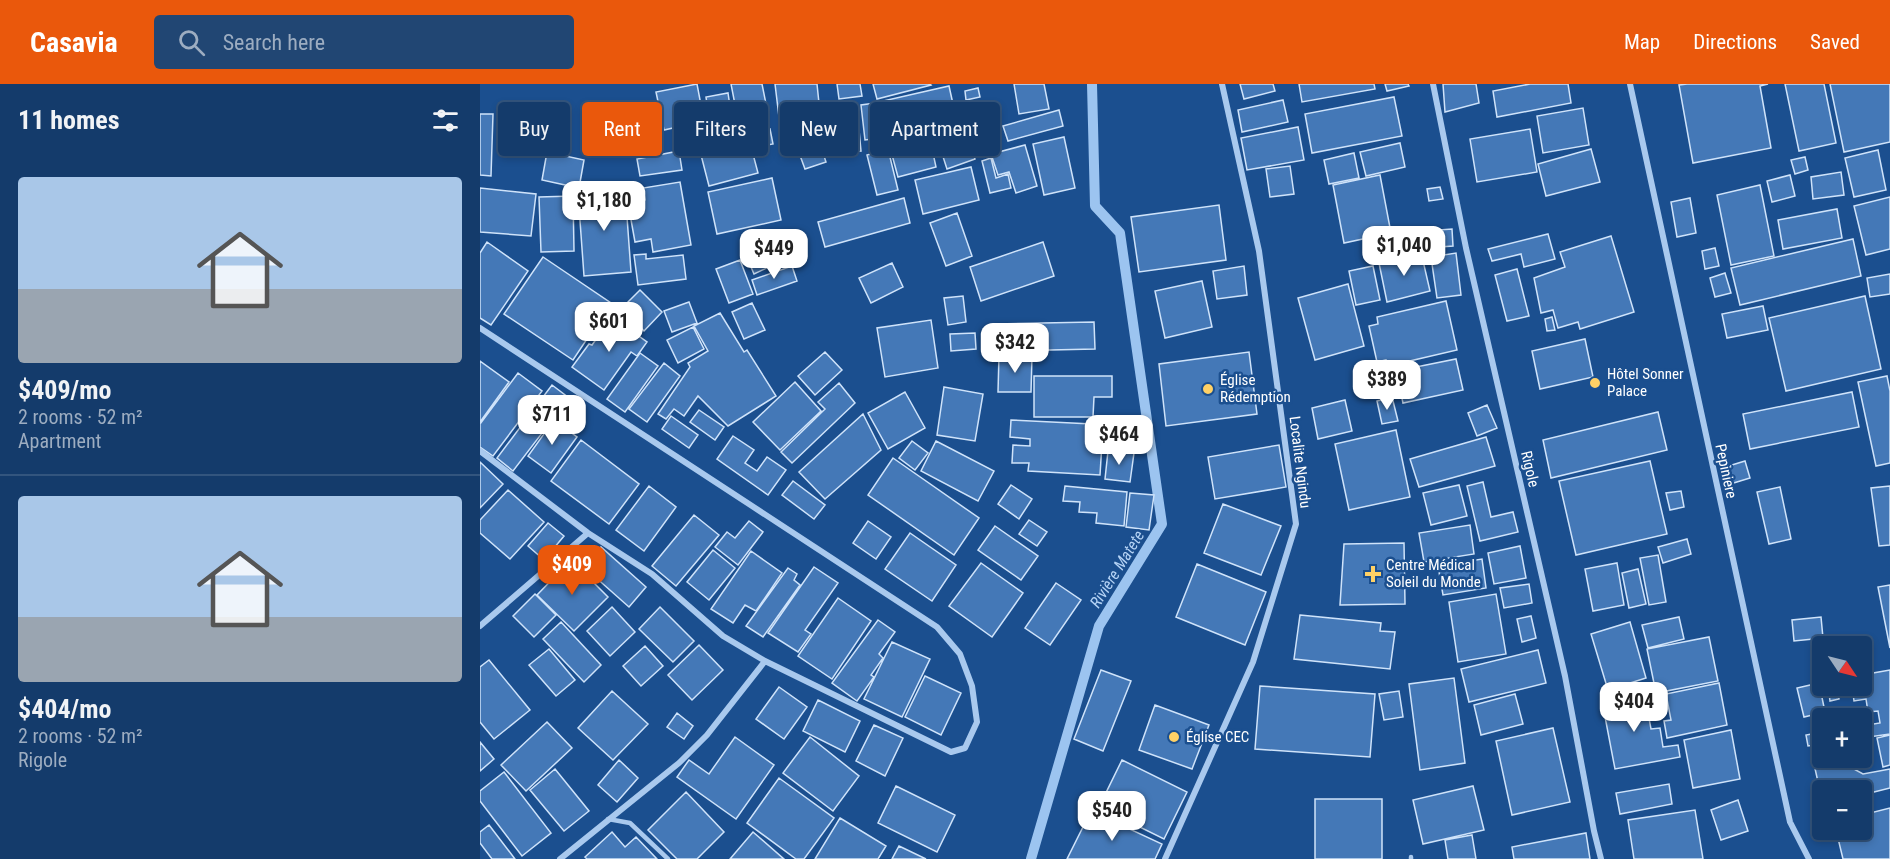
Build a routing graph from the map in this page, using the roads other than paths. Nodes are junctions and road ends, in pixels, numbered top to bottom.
1 (1222, 84) edge
2 (1433, 84) edge
3 (1630, 84) edge
4 (480, 328) edge
5 (480, 452) edge
6 (588, 533) junction
7 (480, 626) edge
8 (765, 661) junction
9 (608, 819) junction
10 (560, 859) edge
11 (668, 859) edge
12 (1165, 859) edge
13 (1601, 859) edge
14 (1809, 859) edge

1 - 12 street, Localite Ngindu
2 - 13 street, Rigole
3 - 14 street, Pepiniere
4 - 8 street
5 - 6 street
6 - 7 street
6 - 8 street
8 - 9 street
9 - 10 street
9 - 11 lane

